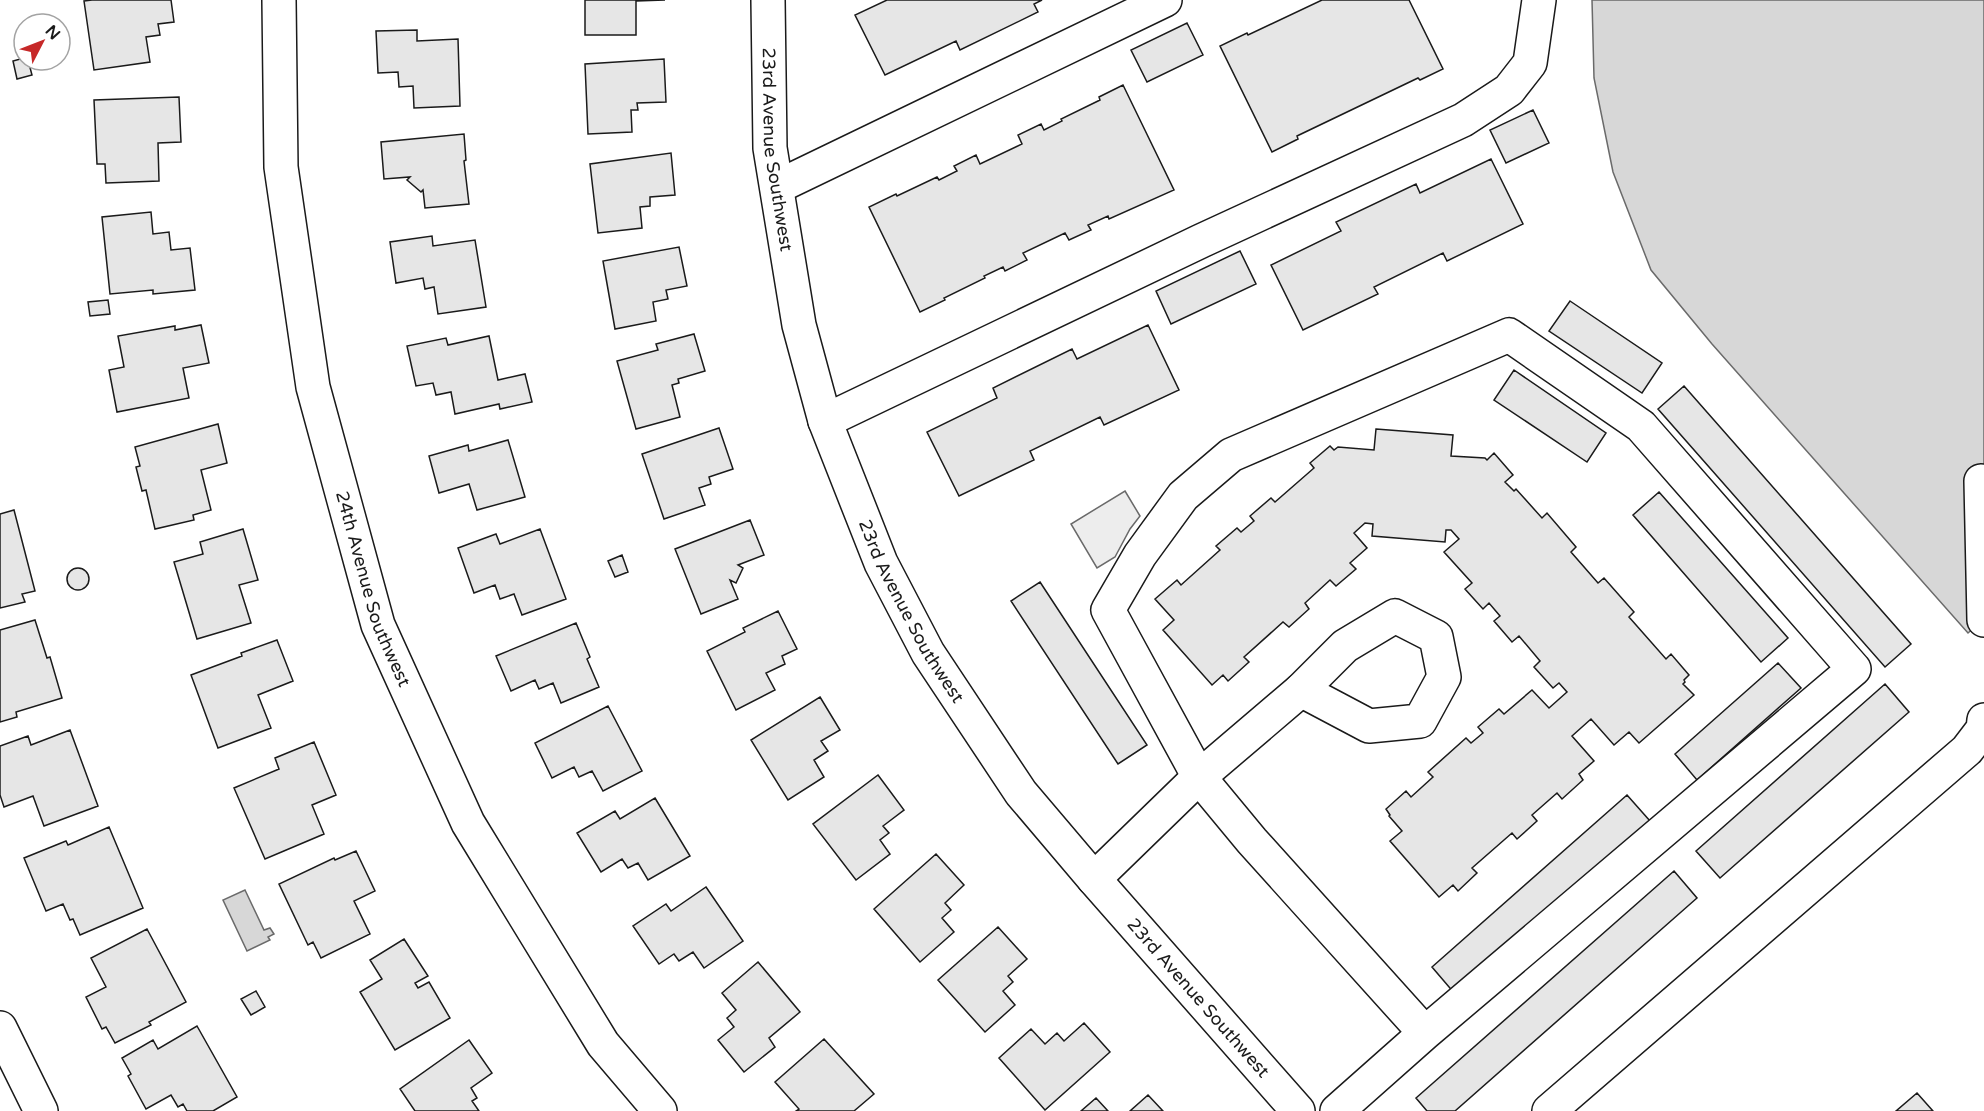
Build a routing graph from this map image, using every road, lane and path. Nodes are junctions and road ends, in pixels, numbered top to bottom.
1 (279, 0) edge
2 (768, 0) edge
3 (1165, 0) edge
4 (1539, 0) edge
5 (777, 187) junction
6 (825, 421) junction
7 (1981, 481) dead end
8 (1984, 620) edge
9 (1301, 690) dead end
10 (1984, 720) edge
11 (1199, 777) junction
12 (1094, 879) junction
13 (0, 1028) edge
14 (1425, 1033) junction
15 (41, 1111) edge
16 (660, 1111) edge
17 (1298, 1111) edge
18 (1337, 1111) edge
19 (1549, 1111) edge

1 - 16 street, 24th Avenue Southwest
2 - 5 street, 23rd Avenue Southwest
3 - 5 street
4 - 6 street
5 - 6 street, 23rd Avenue Southwest
6 - 12 street, 23rd Avenue Southwest
7 - 8 street
9 - 11 street
10 - 19 street
11 - 12 street
11 - 14 street
11 - 14 street
12 - 17 street, 23rd Avenue Southwest
13 - 15 street
14 - 18 street

